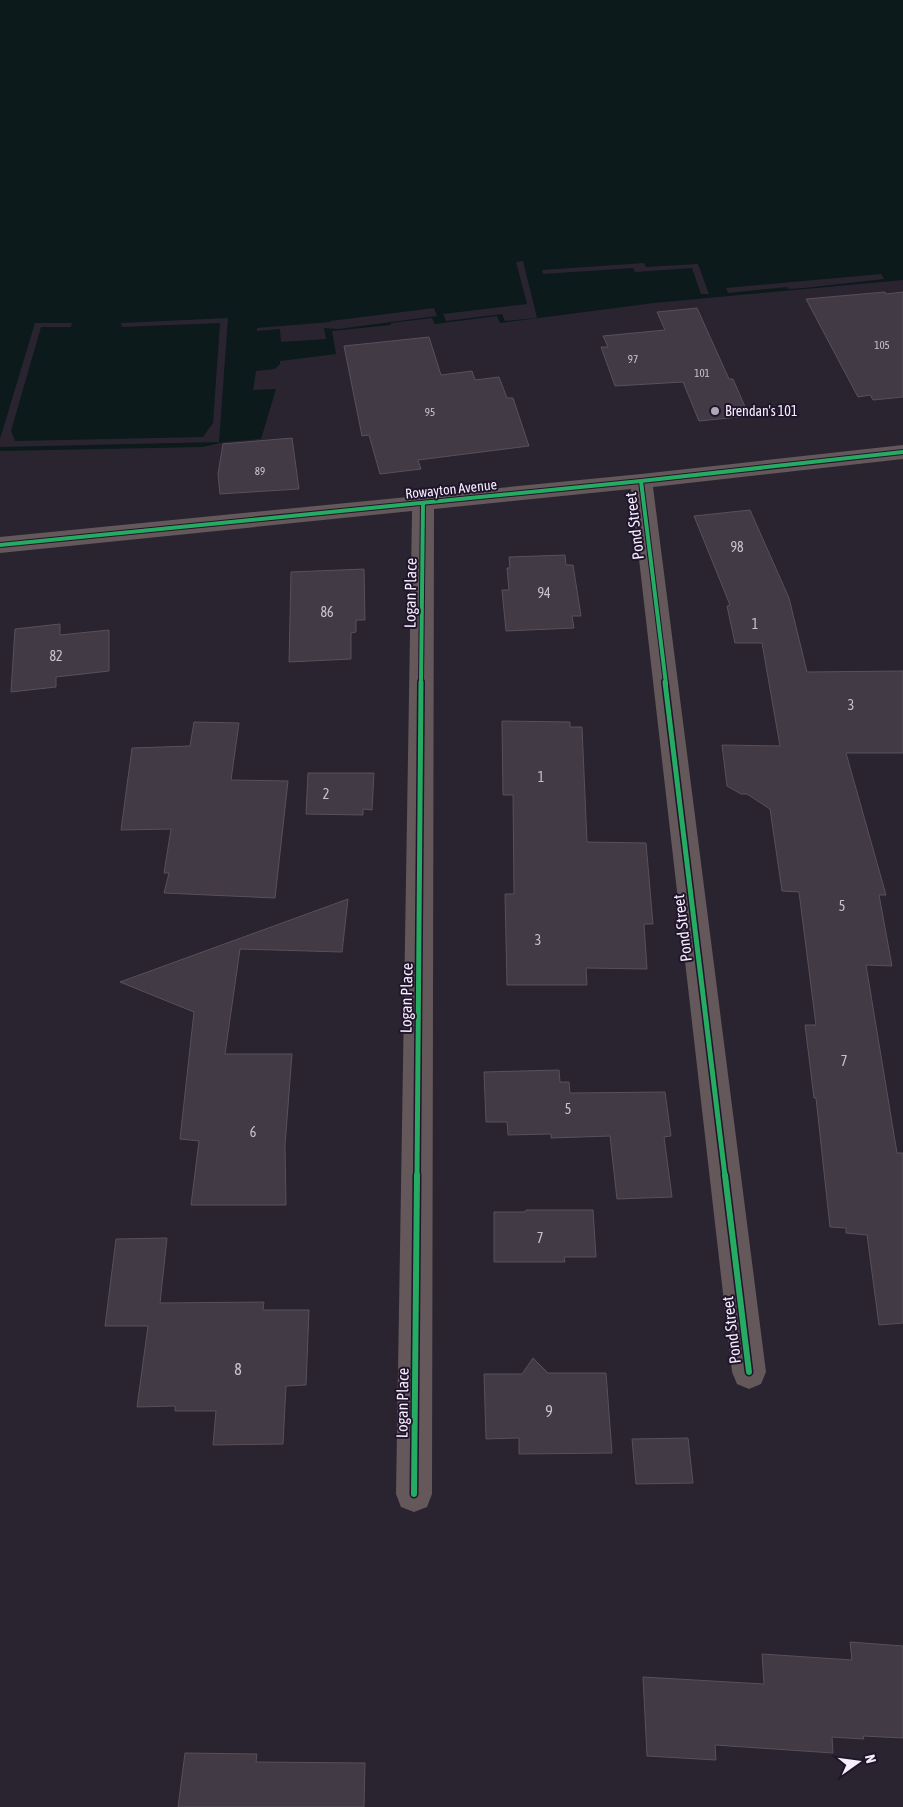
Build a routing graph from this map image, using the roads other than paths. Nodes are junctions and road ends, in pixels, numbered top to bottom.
1 (903, 452) edge
2 (641, 481) junction
3 (423, 503) junction
4 (0, 545) edge
5 (749, 1372) dead end
6 (414, 1494) dead end

1 - 2 street, Rowayton Avenue
2 - 3 street, Rowayton Avenue
2 - 5 street, Pond Street
3 - 4 street, Rowayton Avenue
3 - 6 street, Logan Place

